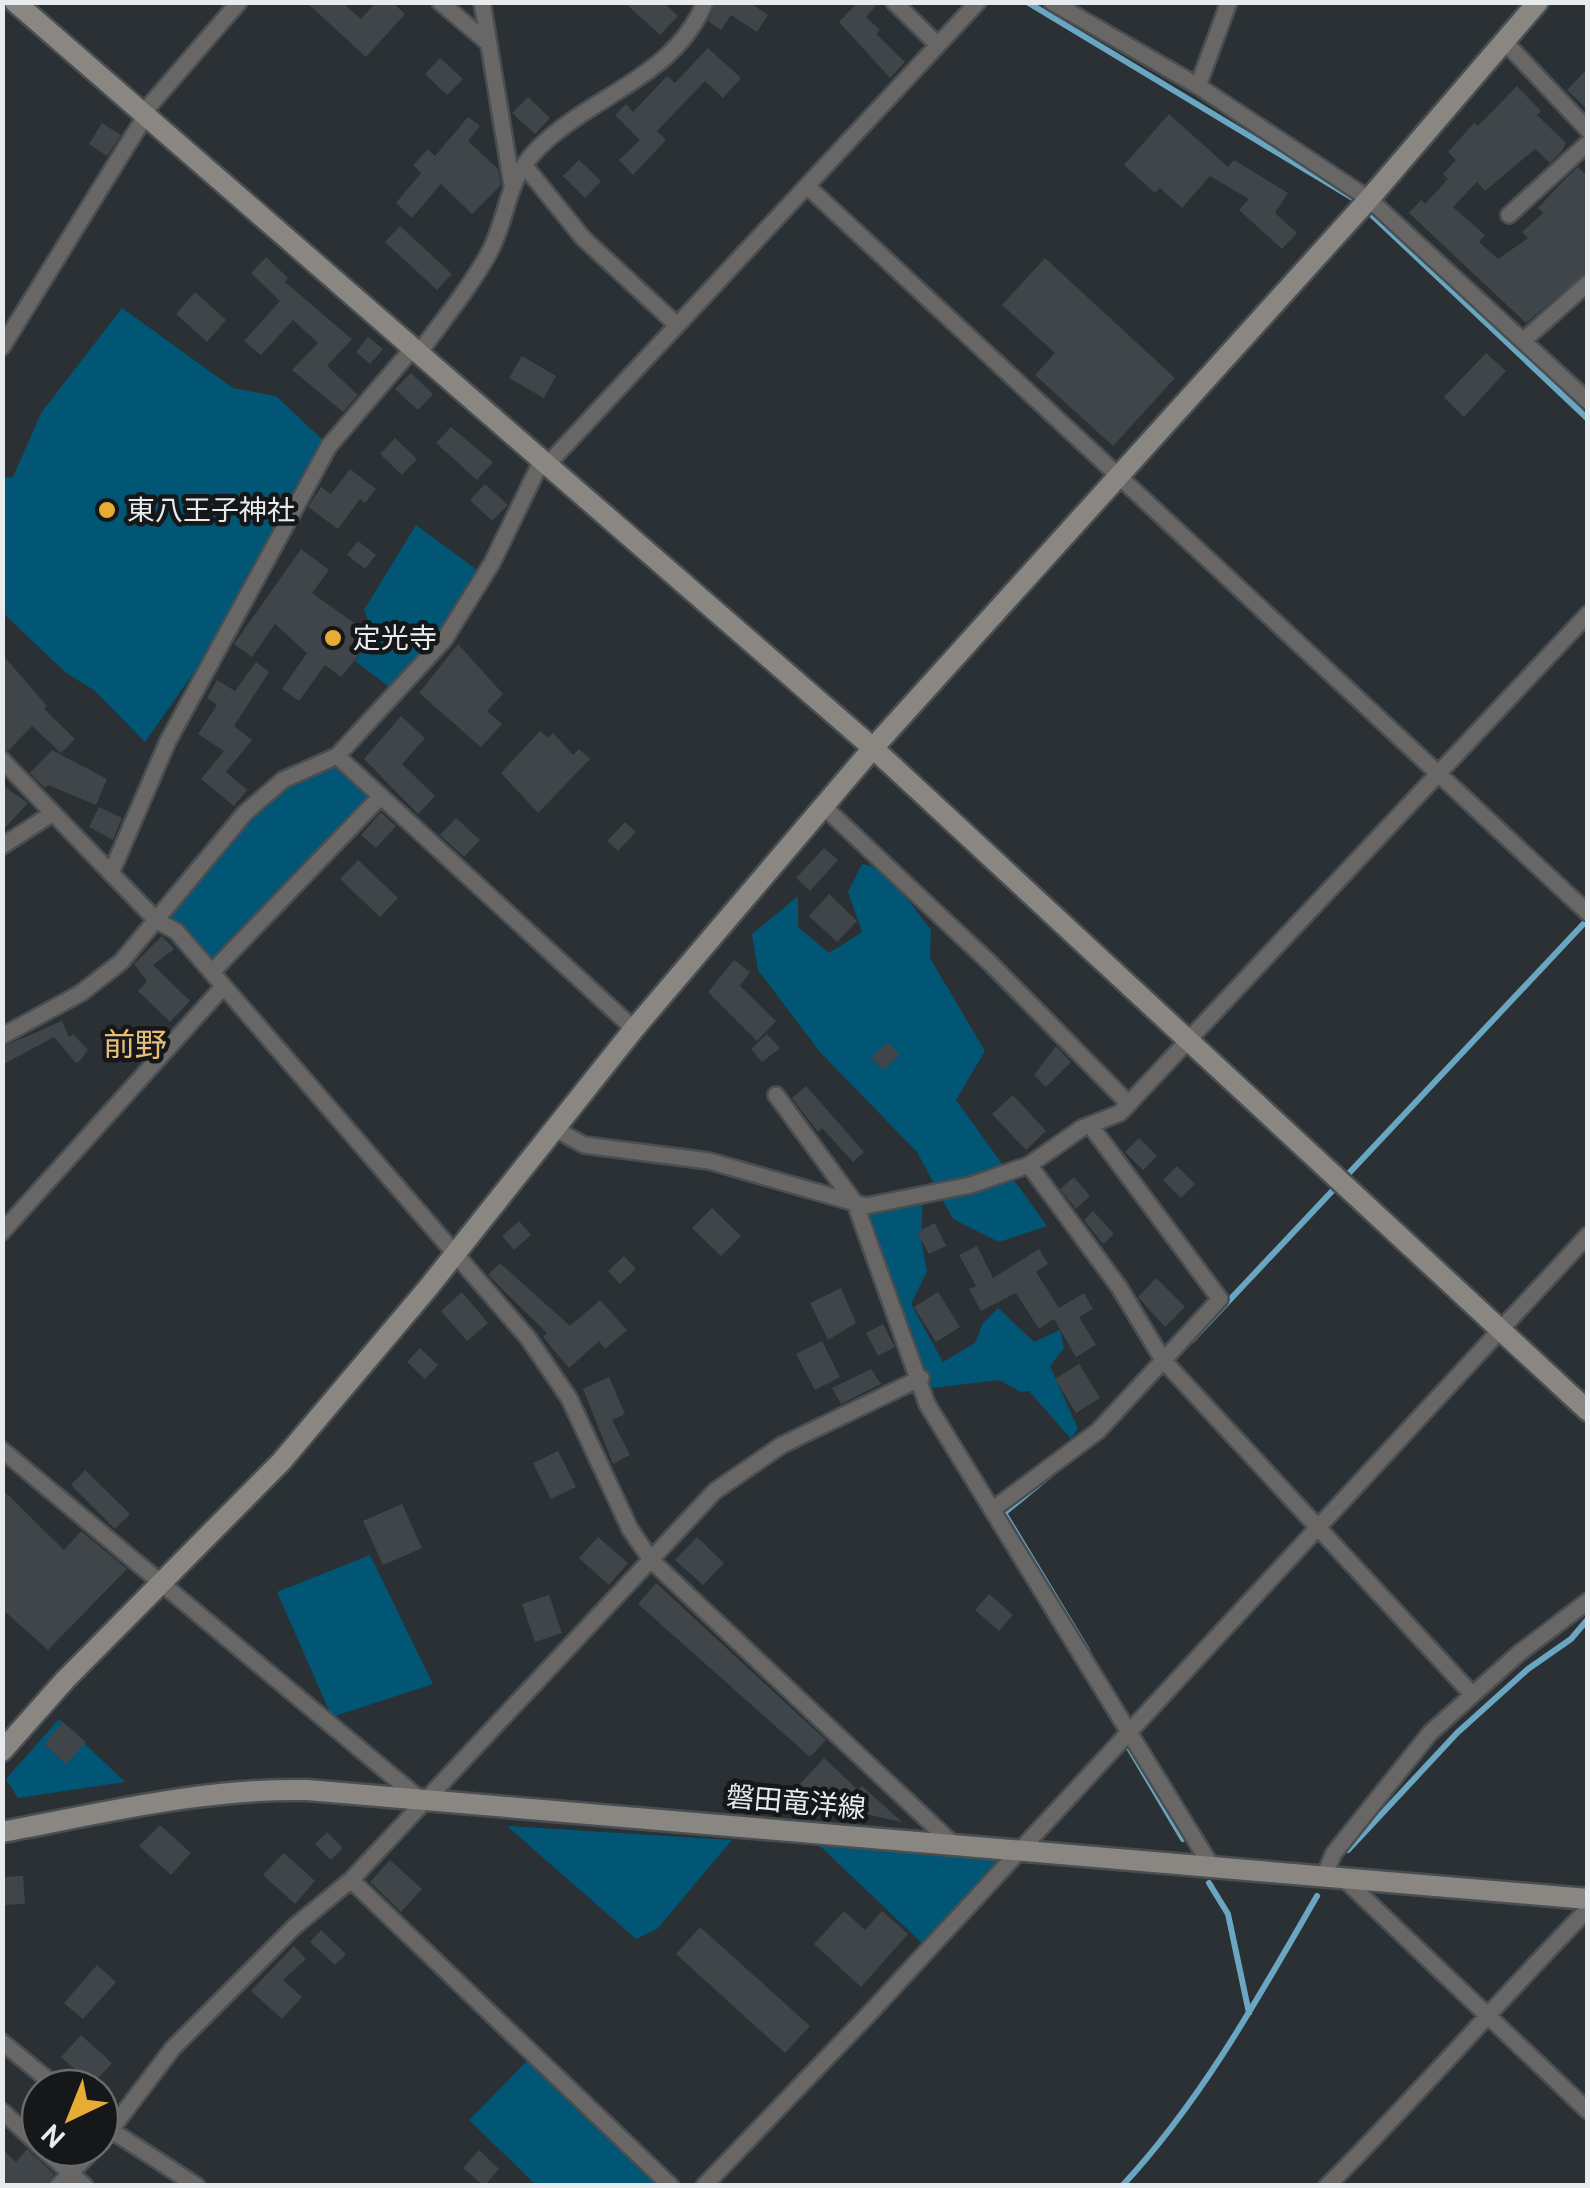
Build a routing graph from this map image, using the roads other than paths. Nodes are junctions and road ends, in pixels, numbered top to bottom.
1 (15, 2) edge
2 (239, 2) edge
3 (440, 2) edge
4 (482, 2) edge
5 (705, 2) edge
6 (894, 2) edge
7 (978, 2) edge
8 (1052, 2) edge
9 (1229, 2) edge
10 (1538, 2) edge
11 (487, 42) junction
12 (1505, 42) junction
13 (938, 45) junction
14 (1198, 86) junction
15 (145, 114) junction
16 (1588, 130) edge
17 (1588, 142) edge
18 (524, 166) junction
19 (512, 185) junction
20 (807, 186) junction
21 (1362, 207) junction
22 (1510, 215) dead end
23 (1588, 284) edge
24 (677, 326) junction
25 (1524, 340) junction
26 (2, 346) edge
27 (416, 350) junction
28 (1588, 401) edge
29 (546, 461) junction
30 (1117, 478) junction
31 (1588, 614) edge
32 (873, 748) junction
33 (338, 756) junction
34 (2, 760) edge
35 (1438, 774) junction
36 (382, 796) junction
37 (823, 806) junction
38 (54, 813) junction
39 (2, 846) edge
40 (111, 873) junction
41 (1588, 913) edge
42 (158, 922) junction
43 (212, 972) junction
44 (224, 987) junction
45 (634, 1029) junction
46 (2, 1036) edge
47 (1188, 1040) junction
48 (776, 1095) dead end
49 (1129, 1104) junction
50 (1090, 1125) junction
51 (554, 1129) junction
52 (1029, 1166) junction
53 (855, 1203) junction
54 (2, 1232) edge
55 (1588, 1235) edge
56 (456, 1254) junction
57 (1500, 1329) junction
58 (1163, 1360) junction
59 (921, 1378) junction
60 (1588, 1411) edge
61 (2, 1450) edge
62 (992, 1510) junction
63 (1317, 1526) junction
64 (652, 1561) junction
65 (160, 1584) junction
66 (1588, 1602) edge
67 (1471, 1694) junction
68 (1128, 1731) junction
69 (2, 1751) edge
70 (421, 1800) junction
71 (2, 1832) edge
72 (950, 1842) junction
73 (1018, 1850) junction
74 (1212, 1867) junction
75 (1334, 1877) junction
76 (351, 1880) junction
77 (1588, 1900) edge
78 (1588, 1909) edge
79 (1486, 2013) junction
80 (2, 2042) edge
81 (34, 2068) edge
82 (1588, 2111) edge
83 (120, 2114) edge
84 (120, 2146) edge
85 (63, 2179) edge
86 (663, 2183) edge
87 (86, 2186) edge
88 (197, 2186) edge
89 (704, 2186) edge
90 (1327, 2186) edge

1 - 15 street
2 - 15 street
3 - 11 street
4 - 11 street
5 - 18 street
6 - 13 street
7 - 13 street
8 - 14 street
9 - 14 street
10 - 12 street
11 - 19 street
12 - 16 street
12 - 21 street
13 - 20 street
14 - 21 street
15 - 26 street
15 - 27 street
17 - 22 street
18 - 19 street
18 - 24 street
19 - 27 street
20 - 24 street
20 - 30 street
21 - 25 street
21 - 30 street
23 - 25 street
24 - 29 street
25 - 28 street
27 - 29 street
27 - 40 street
29 - 32 street
29 - 33 street
30 - 32 street
30 - 35 street
31 - 35 street
32 - 37 street
32 - 47 street
33 - 36 street
33 - 42 street
34 - 38 street
35 - 41 street
35 - 47 street
36 - 43 street
36 - 45 street
37 - 45 street
37 - 49 street
38 - 39 street
38 - 40 street
40 - 42 street
42 - 43 street
42 - 46 street
43 - 44 street
44 - 54 street
44 - 56 street
45 - 51 street
47 - 49 street
47 - 57 street
48 - 53 street
49 - 50 street
50 - 52 street
50 - 58 street
51 - 53 street
51 - 56 street
52 - 53 street
52 - 58 street
53 - 59 street
55 - 57 street
56 - 64 street
56 - 65 street
57 - 60 street
57 - 63 street
58 - 62 street
58 - 63 street
59 - 62 street
59 - 64 street
61 - 65 street
62 - 68 street
63 - 67 street
63 - 68 street
64 - 70 street
64 - 72 street
65 - 69 street
65 - 70 street
66 - 67 street
67 - 75 street
68 - 73 street
68 - 74 street
70 - 71 street, 磐田竜洋線
70 - 72 street, 磐田竜洋線
70 - 76 street
72 - 73 street, 磐田竜洋線
73 - 74 street, 磐田竜洋線
73 - 89 street
74 - 75 street, 磐田竜洋線
75 - 77 street, 磐田竜洋線
75 - 79 street
76 - 83 street
76 - 86 street
78 - 79 street
79 - 82 street
79 - 90 street
80 - 81 street
84 - 88 street
85 - 87 street

